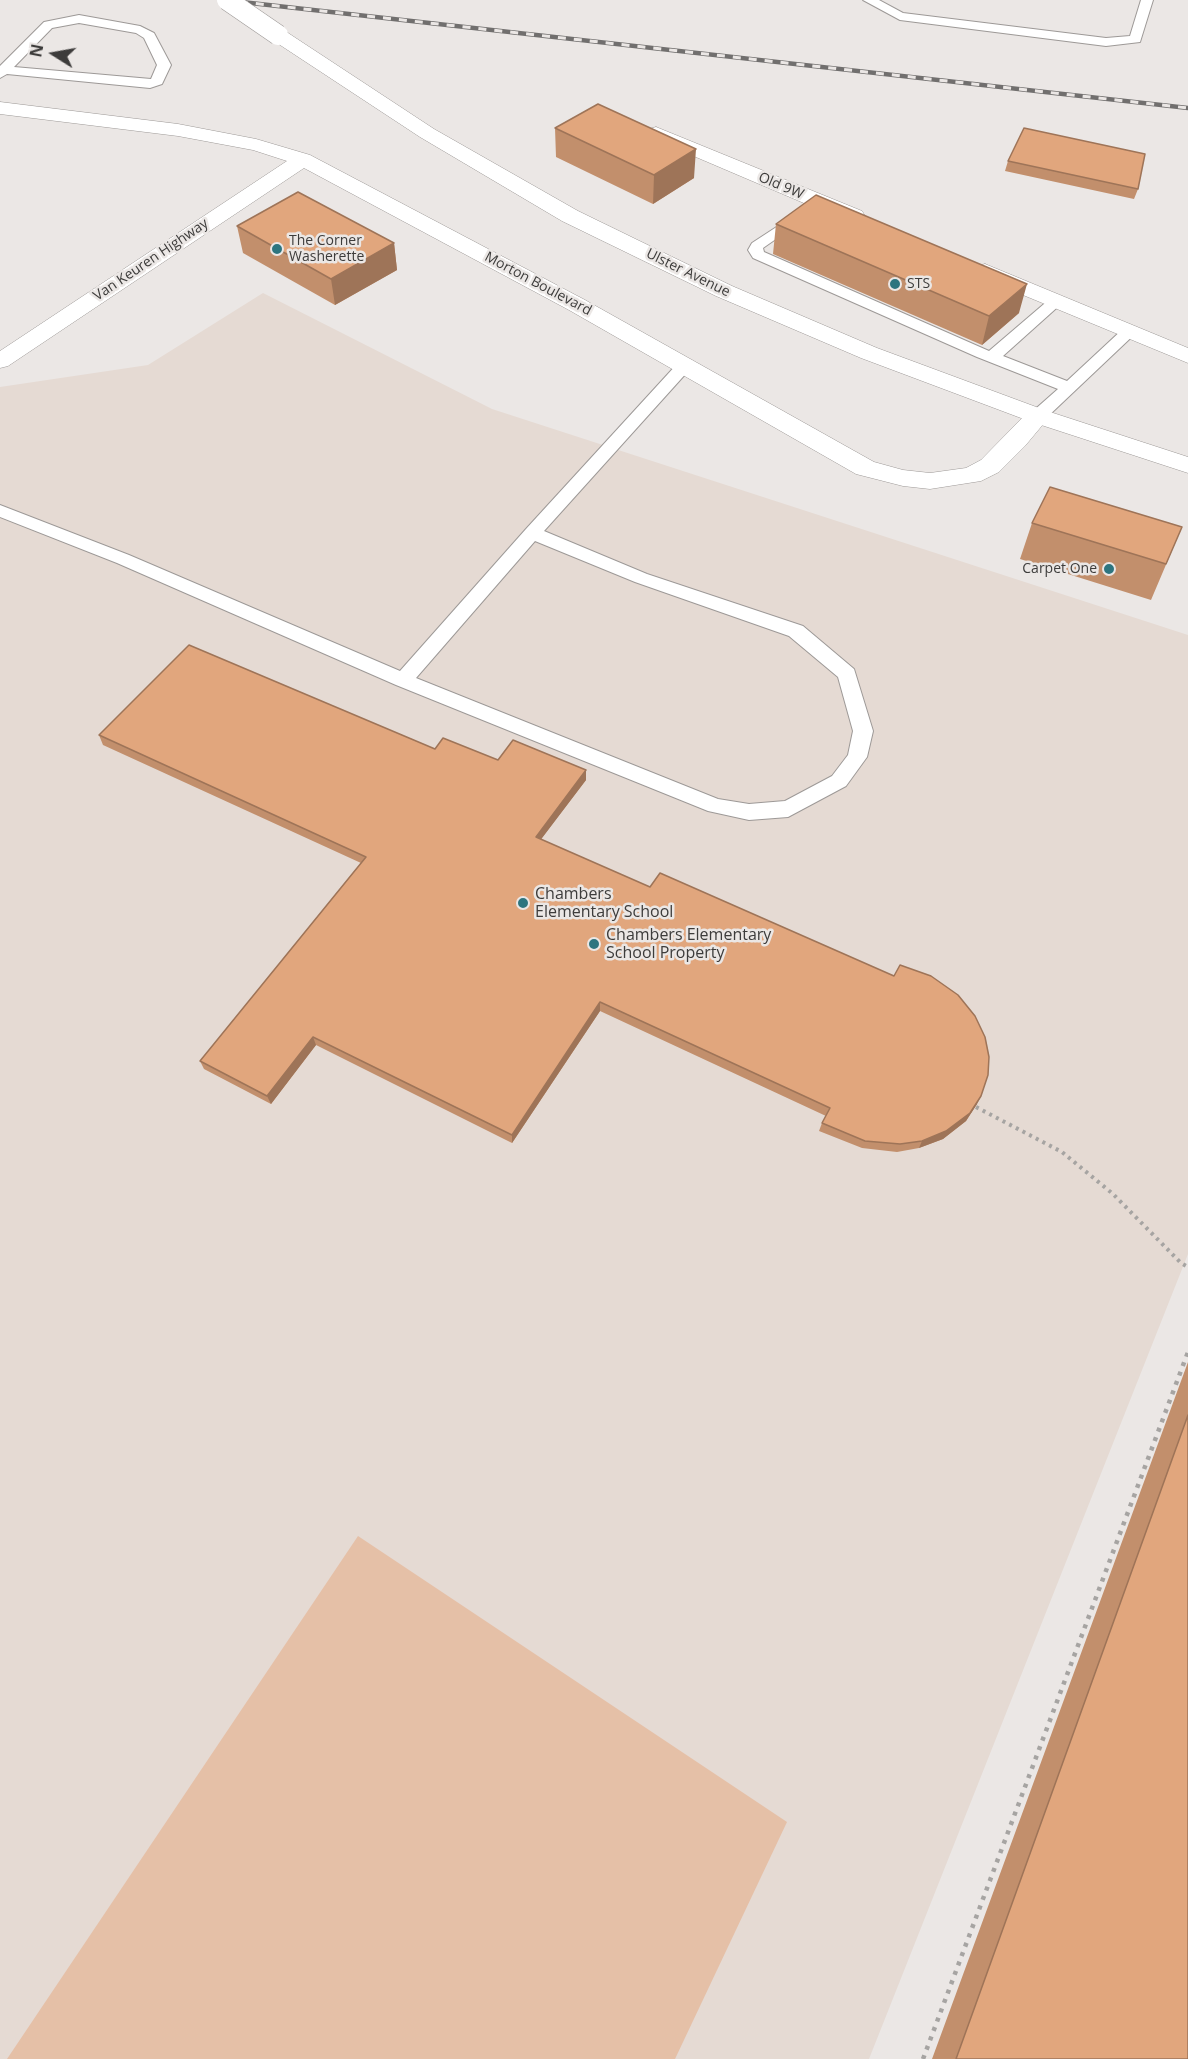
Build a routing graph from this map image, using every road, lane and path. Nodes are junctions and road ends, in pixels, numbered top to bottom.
1 (227, 0) edge
2 (869, 0) edge
3 (1147, 0) edge
4 (2, 72) edge
5 (0, 108) edge
6 (640, 127) edge
7 (303, 159) junction
8 (820, 202) junction
9 (873, 224) edge
10 (970, 265) edge
11 (1056, 301) junction
12 (1130, 331) junction
13 (1188, 356) edge
14 (992, 357) junction
15 (0, 361) edge
16 (684, 366) junction
17 (1068, 387) junction
18 (1038, 416) junction
19 (1188, 465) edge
20 (0, 511) edge
21 (532, 533) junction
22 (404, 680) junction
23 (976, 1107) edge
24 (1188, 1267) edge
25 (1188, 1352) edge
26 (923, 2059) edge

1 - 18 street, Ulster Avenue, bridge
2 - 3 lane
4 - 4 lane
5 - 7 street, Morton Boulevard
6 - 8 street, Old 9W
7 - 15 street, Van Keuren Highway
7 - 16 street, Morton Boulevard
8 - 9 street, Old 9W
8 - 14 lane
10 - 11 street
11 - 12 street
11 - 14 lane
12 - 13 street
12 - 17 lane
14 - 17 lane
16 - 18 street, Morton Boulevard
16 - 21 lane
17 - 18 lane
18 - 19 street, Ulster Avenue
20 - 22 lane
21 - 22 lane
21 - 22 lane
23 - 24 path
25 - 26 path

